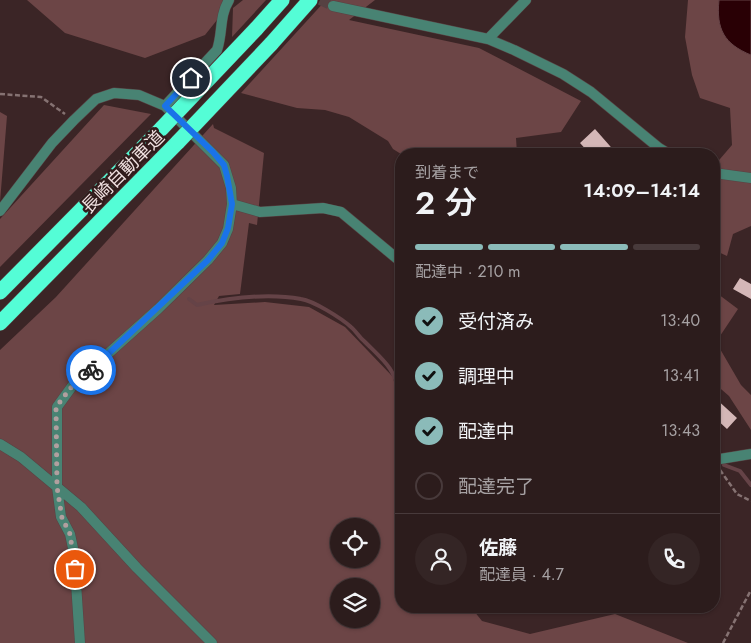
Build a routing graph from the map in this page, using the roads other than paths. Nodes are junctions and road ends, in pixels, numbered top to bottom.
1 (229, 0) edge
2 (282, 0) edge
3 (310, 0) edge
4 (526, 0) edge
5 (333, 6) tunnel mouth
6 (488, 40) junction
7 (165, 106) junction
8 (661, 148) edge
9 (720, 174) edge
10 (751, 178) edge
11 (232, 204) junction
12 (0, 211) edge
13 (395, 257) edge
14 (0, 292) edge
15 (0, 322) edge
16 (0, 444) edge
17 (751, 454) edge
18 (720, 463) edge
19 (57, 487) junction
20 (80, 643) edge
21 (212, 643) edge

1 - 7 street
2 - 14 highway, 長崎自動車道, bridge
3 - 15 highway, 長崎自動車道, bridge
4 - 6 street
5 - 6 street
6 - 8 street
7 - 11 street
7 - 12 street
9 - 10 street
11 - 13 street
11 - 19 street
16 - 19 street
17 - 18 street
19 - 20 street
19 - 21 street

